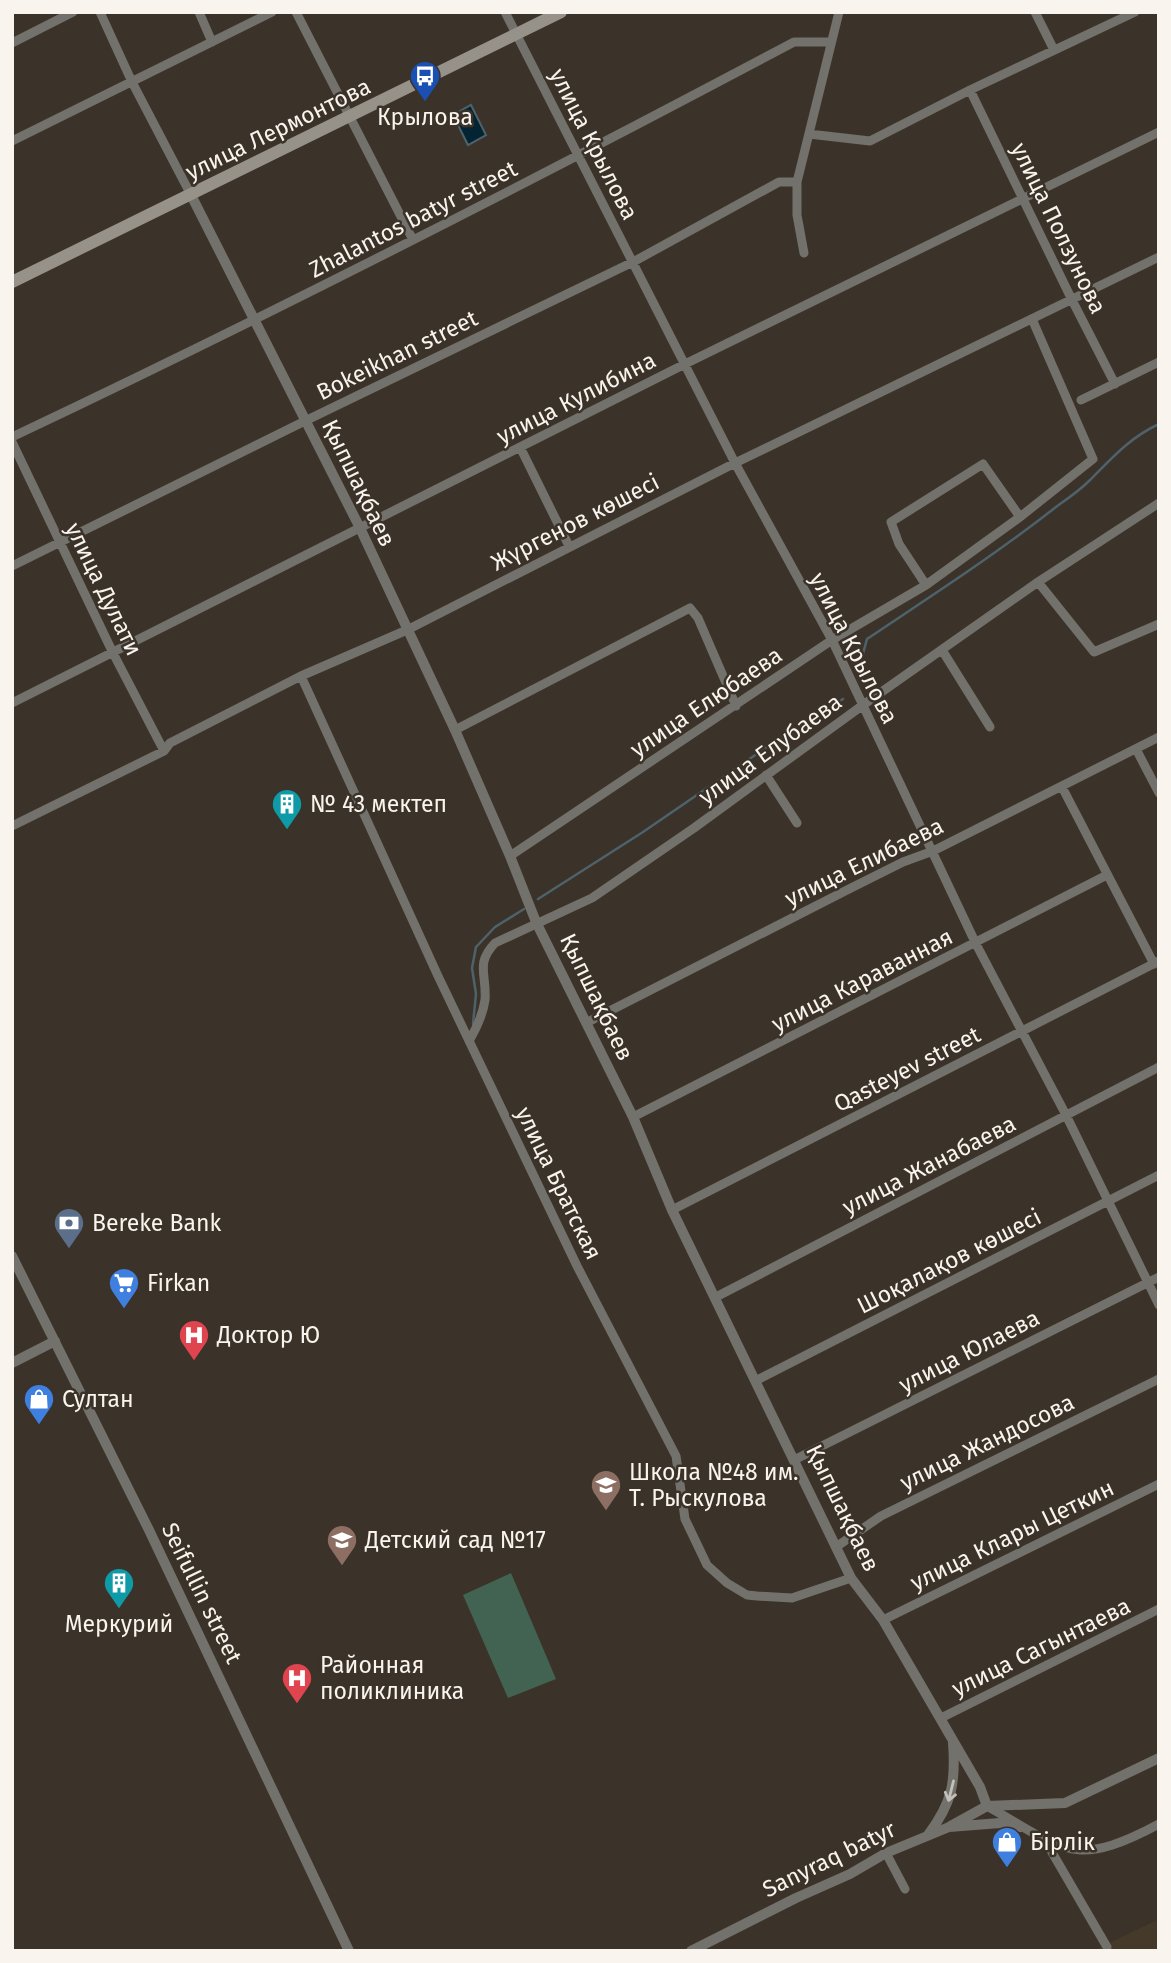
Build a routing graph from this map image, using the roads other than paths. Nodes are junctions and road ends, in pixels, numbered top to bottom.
1 (73, 12) edge
2 (100, 12) edge
3 (198, 12) edge
4 (272, 12) edge
5 (296, 12) edge
6 (505, 12) edge
7 (561, 12) edge
8 (839, 12) edge
9 (1035, 12) edge
10 (1135, 12) edge
11 (517, 35) junction
12 (212, 42) junction
13 (830, 42) junction
14 (12, 43) edge
15 (1054, 50) junction
16 (132, 82) junction
17 (970, 90) junction
18 (349, 117) junction
19 (1159, 132) edge
20 (809, 134) junction
21 (12, 141) edge
22 (579, 156) junction
23 (797, 182) junction
24 (191, 195) junction
25 (1022, 198) junction
26 (413, 240) junction
27 (804, 253) dead end
28 (1159, 257) edge
29 (633, 262) junction
30 (12, 282) edge
31 (1072, 300) junction
32 (1032, 319) junction
33 (255, 321) junction
34 (1159, 362) edge
35 (685, 365) junction
36 (1115, 384) junction
37 (1081, 400) dead end
38 (305, 421) junction
39 (12, 439) edge
40 (520, 447) junction
41 (735, 463) junction
42 (1159, 503) edge
43 (1020, 517) junction
44 (359, 528) junction
45 (60, 542) junction
46 (569, 546) junction
47 (12, 566) edge
48 (1038, 582) junction
49 (926, 585) junction
50 (1159, 624) edge
51 (407, 629) junction
52 (832, 640) junction
53 (942, 650) junction
54 (113, 653) junction
55 (301, 676) junction
56 (12, 703) edge
57 (863, 705) junction
58 (736, 706) junction
59 (990, 727) dead end
60 (455, 730) junction
61 (1159, 737) edge
62 (1136, 750) junction
63 (164, 751) junction
64 (766, 775) junction
65 (1062, 787) junction
66 (1159, 793) edge
67 (797, 823) dead end
68 (12, 826) edge
69 (933, 851) junction
70 (510, 856) junction
71 (1107, 876) junction
72 (536, 922) junction
73 (976, 944) junction
74 (1157, 962) edge
75 (586, 1023) junction
76 (1021, 1032) junction
77 (469, 1041) junction
78 (1159, 1068) edge
79 (1066, 1115) junction
80 (633, 1117) junction
81 (1159, 1175) edge
82 (1108, 1202) junction
83 (673, 1210) junction
84 (12, 1256) edge
85 (1159, 1278) edge
86 (1147, 1283) junction
87 (716, 1297) junction
88 (1159, 1305) edge
89 (55, 1342) junction
90 (12, 1363) edge
91 (1159, 1379) edge
92 (757, 1380) junction
93 (796, 1460) junction
94 (1159, 1484) edge
95 (836, 1547) junction
96 (851, 1578) junction
97 (1159, 1609) edge
98 (883, 1620) junction
99 (940, 1718) junction
100 (953, 1740) junction
101 (1159, 1758) edge
102 (987, 1807) junction
103 (1159, 1824) edge
104 (949, 1827) junction
105 (1020, 1827) junction
106 (928, 1835) junction
107 (1045, 1841) junction
108 (886, 1853) junction
109 (905, 1889) dead end
110 (1107, 1947) dead end
111 (349, 1951) edge
112 (691, 1951) edge

1 - 14 street
2 - 16 street
3 - 12 street
4 - 12 street
5 - 18 street
6 - 11 street, улица Крылова
7 - 11 main road, улица Лермонтова
8 - 13 street
9 - 15 street
10 - 15 street
11 - 18 main road, улица Лермонтова
11 - 22 street, улица Крылова
12 - 16 street
13 - 20 street
13 - 22 street, Zhalantos batyr street
15 - 17 street
16 - 21 street
16 - 24 street
17 - 20 street
17 - 25 street, улица Ползунова
18 - 24 main road, улица Лермонтова
18 - 26 street
19 - 25 street, улица Кулибина
20 - 23 street
22 - 26 street, Zhalantos batyr street
22 - 29 street, улица Крылова
23 - 27 street
23 - 29 street, Bokeikhan street
24 - 30 main road, улица Лермонтова
24 - 33 street, Қыпшақбаев
25 - 31 street, улица Ползунова
25 - 35 street, улица Кулибина
26 - 33 street, Zhalantos batyr street
28 - 31 street, Жүргенов көшесі
29 - 35 street, улица Крылова
29 - 38 street, Bokeikhan street
31 - 32 street, Жүргенов көшесі
31 - 36 street, улица Ползунова
32 - 41 street, Жүргенов көшесі
32 - 43 street, улица Елюбаева
33 - 38 street, Қыпшақбаев
33 - 39 street, Zhalantos batyr street
34 - 36 street
35 - 40 street, улица Кулибина
35 - 41 street, улица Крылова
36 - 37 street
38 - 44 street, Қыпшақбаев
38 - 45 street, Bokeikhan street
39 - 45 street, улица Дулати
40 - 44 street, улица Кулибина
40 - 46 street
41 - 46 street, Жүргенов көшесі
41 - 52 street, улица Крылова
42 - 48 street, улица Елубаева
43 - 49 street, улица Елюбаева
43 - 49 street
44 - 51 street, Қыпшақбаев
44 - 54 street, улица Кулибина
45 - 47 street, Bokeikhan street
45 - 54 street, улица Дулати
46 - 51 street, Жүргенов көшесі
48 - 50 street
48 - 53 street, улица Елубаева
49 - 52 street, улица Елюбаева
51 - 55 street, Жүргенов көшесі
51 - 60 street, Қыпшақбаев
52 - 57 street, улица Крылова
52 - 58 street, улица Елюбаева
53 - 57 street, улица Елубаева
53 - 59 street
54 - 56 street, улица Кулибина
54 - 63 street, улица Дулати
55 - 63 street, Жүргенов көшесі
55 - 77 street, улица Братская
57 - 64 street, улица Елубаева
57 - 69 street, улица Крылова
58 - 60 street
58 - 70 street, улица Елюбаева
60 - 70 street, Қыпшақбаев
61 - 62 street, улица Елибаева
62 - 65 street, улица Елибаева
62 - 66 street
63 - 68 street, Жүргенов көшесі
64 - 67 street
64 - 72 street, улица Елубаева
65 - 69 street, улица Елибаева
65 - 71 street
69 - 73 street, улица Крылова
69 - 75 street, улица Елибаева
70 - 72 street, Қыпшақбаев
71 - 73 street, улица Караванная
71 - 74 street
72 - 75 street, Қыпшақбаев
72 - 77 street, улица Елубаева
73 - 76 street, улица Крылова
73 - 80 street, улица Караванная
74 - 76 street, Qasteyev street
75 - 80 street, Қыпшақбаев
76 - 79 street, улица Крылова
76 - 83 street, Qasteyev street
77 - 96 street, улица Братская
78 - 79 street, улица Жанабаева
79 - 82 street, улица Крылова
79 - 87 street, улица Жанабаева
80 - 83 street, Қыпшақбаев
81 - 82 street, Шоқалақов көшесі
82 - 86 street, улица Крылова
82 - 92 street, Шоқалақов көшесі
83 - 87 street, Қыпшақбаев
84 - 89 street, Seifullin street
85 - 86 street, улица Юлаева
86 - 88 street, улица Крылова
86 - 93 street, улица Юлаева
87 - 92 street, Қыпшақбаев
89 - 90 street
89 - 111 street, Seifullin street
91 - 95 street, улица Жандосова
92 - 93 street, Қыпшақбаев
93 - 95 street, Қыпшақбаев
94 - 98 street, улица Клары Цеткин
95 - 96 street, Қыпшақбаев
96 - 98 street, Қыпшақбаев
97 - 99 street, улица Сагынтаева
98 - 99 street, Қыпшақбаев
99 - 100 street, Қыпшақбаев
100 - 102 street, Қыпшақбаев
100 -> 106 street
101 - 102 street
102 - 104 street, Sanyraq batyr
102 - 105 street
103 - 107 street
104 - 105 street
104 - 106 street, Sanyraq batyr
105 - 107 street
106 - 108 street, Sanyraq batyr
107 - 110 street
108 - 109 street
108 - 112 street, Sanyraq batyr

